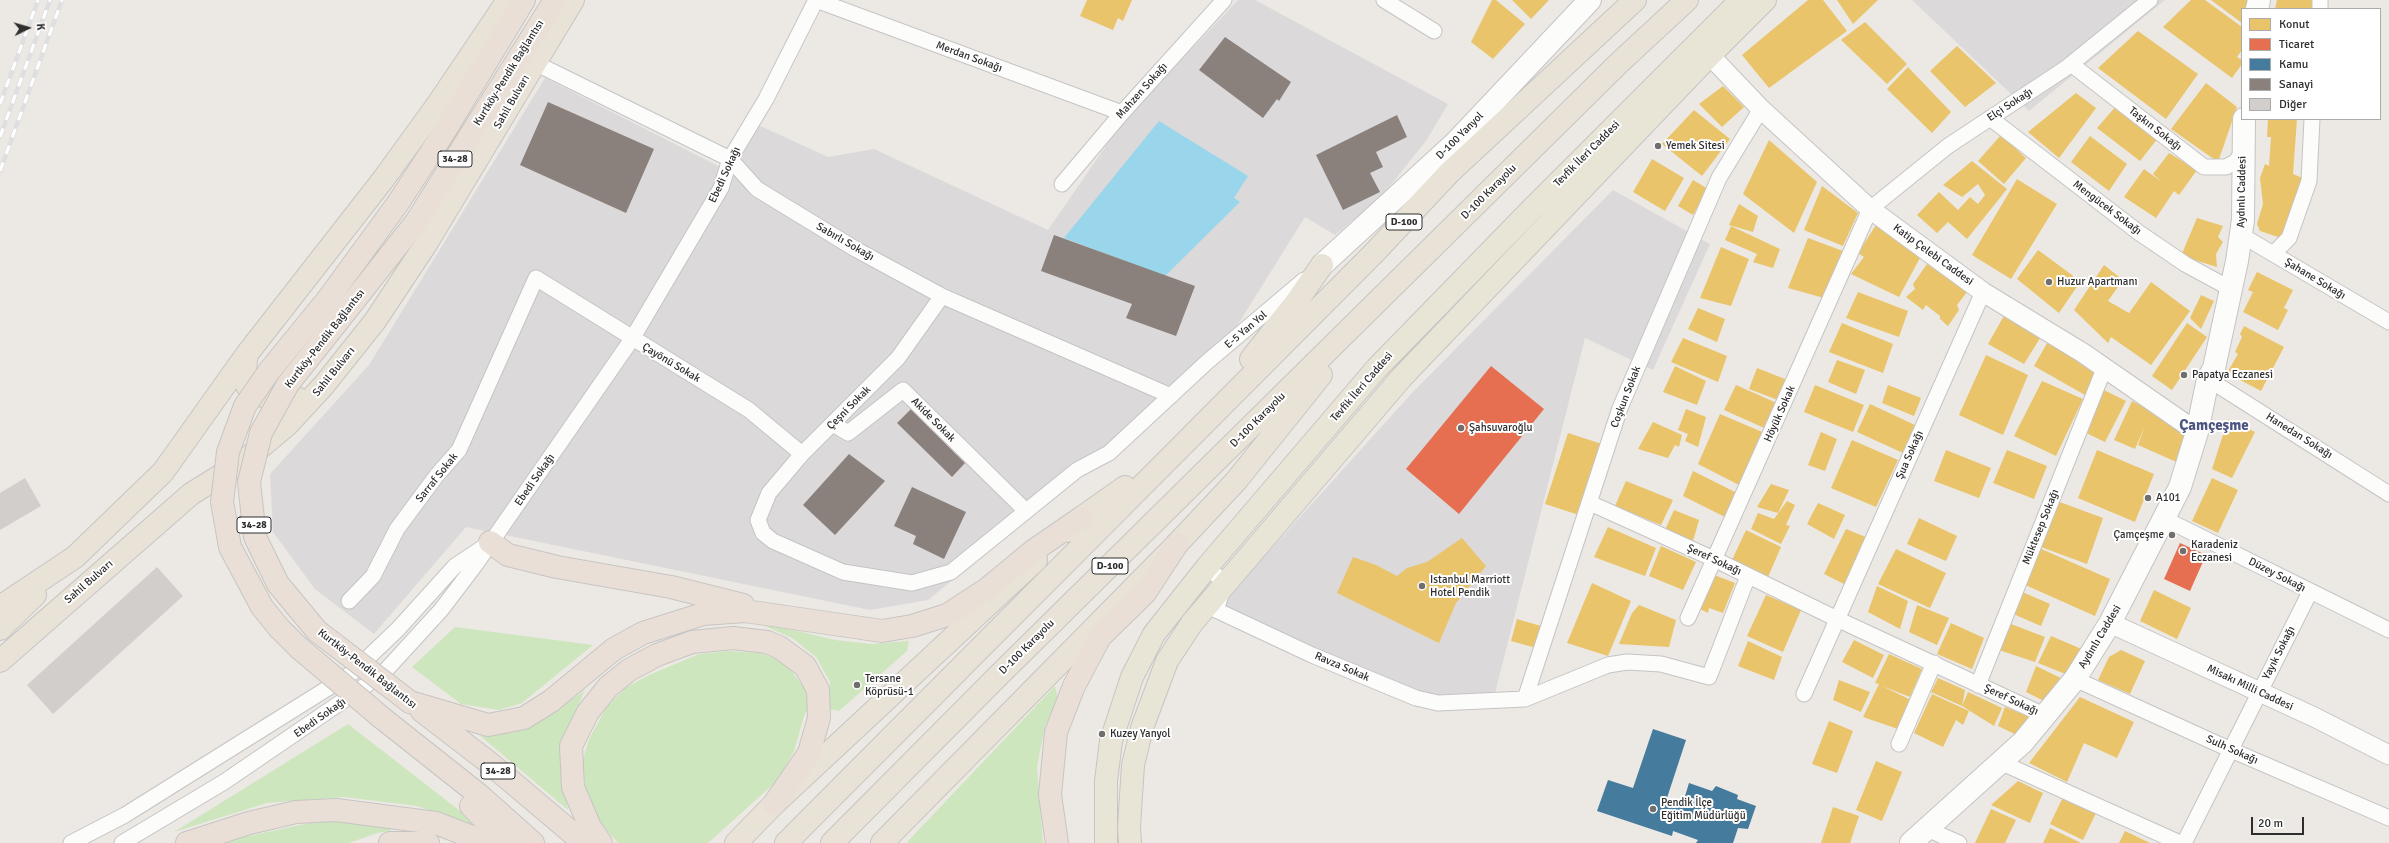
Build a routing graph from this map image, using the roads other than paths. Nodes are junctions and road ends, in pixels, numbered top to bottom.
1 (508, 0) edge
2 (524, 0) edge
3 (555, 0) edge
4 (573, 0) edge
5 (816, 0) edge
6 (1224, 0) edge
7 (1387, 0) edge
8 (1590, 0) edge
9 (1635, 0) edge
10 (1687, 0) edge
11 (1741, 0) edge
12 (1765, 0) edge
13 (2150, 0) edge
14 (1434, 31) dead end
15 (1704, 48) junction
16 (535, 62) junction
17 (2071, 64) junction
18 (1761, 109) junction
19 (1122, 113) junction
20 (1990, 118) junction
21 (2244, 120) edge
22 (2312, 120) edge
23 (2243, 153) junction
24 (730, 159) junction
25 (1062, 184) dead end
26 (1870, 209) junction
27 (2242, 227) junction
28 (2273, 254) junction
29 (1322, 265) junction
30 (536, 278) joint
31 (2231, 289) junction
32 (1389, 291) junction
33 (1983, 292) junction
34 (942, 296) junction
35 (2389, 322) edge
36 (632, 339) junction
37 (246, 354) junction
38 (2104, 369) junction
39 (2208, 379) junction
40 (324, 385) junction
41 (1171, 396) junction
42 (833, 424) junction
43 (2197, 432) junction
44 (1312, 445) junction
45 (1177, 449) junction
46 (802, 454) junction
47 (1330, 461) junction
48 (2389, 494) edge
49 (1590, 503) junction
50 (1025, 510) junction
51 (1081, 518) junction
52 (2165, 519) junction
53 (758, 520) joint
54 (490, 542) junction
55 (1177, 544) junction
56 (75, 557) junction
57 (1716, 560) junction
58 (1207, 567) junction
59 (1748, 576) junction
60 (1225, 583) junction
61 (2310, 592) junction
62 (349, 601) dead end
63 (0, 607) edge
64 (783, 616) junction
65 (1688, 618) dead end
66 (1837, 619) junction
67 (2110, 623) junction
68 (0, 629) edge
69 (2389, 630) edge
70 (0, 661) edge
71 (1934, 663) junction
72 (2075, 679) junction
73 (1978, 685) junction
74 (2260, 693) junction
75 (1804, 694) dead end
76 (1525, 699) junction
77 (410, 702) junction
78 (2046, 716) junction
79 (382, 718) junction
80 (1899, 744) dead end
81 (2231, 750) junction
82 (2389, 755) edge
83 (2000, 762) junction
84 (774, 804) junction
85 (2389, 818) edge
86 (1927, 829) junction
87 (1130, 838) edge
88 (71, 843) edge
89 (122, 843) edge
90 (187, 843) edge
91 (390, 843) edge
92 (428, 843) edge
93 (482, 843) edge
94 (507, 843) edge
95 (533, 843) edge
96 (584, 843) edge
97 (601, 843) edge
98 (736, 843) edge
99 (786, 843) edge
100 (832, 843) edge
101 (882, 843) edge
102 (1057, 843) edge
103 (1106, 843) edge
104 (1911, 843) edge
105 (1959, 843) edge
106 (2180, 843) edge
107 (2184, 843) edge

1 - 37 highway
2 - 79 highway, Kurtköy-Pendik Bağlantısı / 34-28, bridge
3 - 77 highway, Kurtköy-Pendik Bağlantısı / 34-28, bridge
4 - 16 highway, Sahil Bulvarı
5 - 19 street, Merdan Sokağı
5 - 24 street, Ebedi Sokağı
6 - 19 street, Mahzen Sokağı
7 - 14 street
8 - 29 main road, D-100 Yanyol
9 - 45 highway, D-100
10 - 32 highway, D-100 Karayolu / D-100
11 - 15 main road, Tevfik İleri Caddesi
12 - 15 main road, Tevfik İleri Caddesi
13 - 17 street, Elçi Sokağı
15 - 18 street, Katip Çelebi Caddesi
15 - 44 main road, Tevfik İleri Caddesi
15 - 47 main road, Tevfik İleri Caddesi
16 - 24 street, Sabırlı Sokağı
16 - 40 highway, Sahil Bulvarı
17 - 20 street, Elçi Sokağı
17 - 23 street, Taşkın Sokağı
18 - 26 street, Katip Çelebi Caddesi
18 - 49 street, Coşkun Sokak
19 - 25 street, Mahzen Sokağı
20 - 26 street, Elçi Sokağı
20 - 31 street, Mengücek Sokağı
21 - 23 main road, Aydınlı Caddesi
22 - 28 street
23 - 27 main road, Aydınlı Caddesi
24 - 34 street, Sabırlı Sokağı
24 - 36 street, Ebedi Sokağı
26 - 33 street, Katip Çelebi Caddesi
26 - 57 street, Höyük Sokak
27 - 28 street, Şahane Sokağı
27 - 31 main road, Aydınlı Caddesi
28 - 35 street, Şahane Sokağı
29 - 41 street, E-5 Yan Yol
29 - 45 highway
30 - 36 street, Çayönü Sokak
30 - 62 street, Sarraf Sokak
31 - 39 main road, Aydınlı Caddesi
32 - 55 highway
32 - 100 highway, D-100 Karayolu / D-100
33 - 38 street, Katip Çelebi Caddesi
33 - 66 street, Şua Sokağı
34 - 41 street, Sabırlı Sokağı
34 - 42 street, Çeşni Sokak
36 - 46 street, Çayönü Sokak
36 - 54 street, Ebedi Sokağı
37 - 40 highway
37 - 56 highway
38 - 43 street, Katip Çelebi Caddesi
38 - 73 street, Müktesep Sokağı
39 - 43 main road, Aydınlı Caddesi
39 - 48 street, Hanedan Sokağı
40 - 70 highway, Sahil Bulvarı
41 - 50 street, E-5 Yan Yol
42 - 46 street, Çeşni Sokak
42 - 50 street, Akide Sokak
43 - 52 main road, Aydınlı Caddesi
44 - 47 main road
44 - 58 main road, Tevfik İleri Caddesi
45 - 51 highway
45 - 99 highway, D-100
46 - 53 street, Çeşni Sokak
47 - 60 main road, Tevfik İleri Caddesi
49 - 57 street, Şeref Sokağı
49 - 76 street, Coşkun Sokak
50 - 53 street, E-5 Yan Yol
51 - 64 highway
51 - 84 highway
52 - 61 street, Düzey Sokağı
52 - 67 main road, Aydınlı Caddesi
54 - 64 highway
54 - 88 street
54 - 89 street, Ebedi Sokağı
55 - 101 highway
55 - 102 highway
56 - 63 highway
56 - 68 highway
57 - 59 street, Şeref Sokağı
57 - 65 street, Höyük Sokak
58 - 60 street
58 - 103 main road, Tevfik İleri Caddesi
59 - 66 street, Şeref Sokağı
59 - 76 street
60 - 76 street, Ravza Sokak
60 - 87 main road, Tevfik İleri Caddesi
61 - 69 street, Düzey Sokağı
61 - 74 street, Yayık Sokağı
64 - 77 highway
66 - 71 street, Şeref Sokağı
66 - 75 street
67 - 72 main road, Aydınlı Caddesi
67 - 74 street, Misakı Milli Caddesi
71 - 73 street, Şeref Sokağı
71 - 80 street
72 - 78 main road, Aydınlı Caddesi
72 - 81 street, Sulh Sokağı
73 - 78 street, Şeref Sokağı
74 - 81 street, Yayık Sokağı
74 - 82 street, Misakı Milli Caddesi
77 - 96 highway, Kurtköy-Pendik Bağlantısı / 34-28
78 - 83 main road, Aydınlı Caddesi
79 - 94 highway
79 - 95 highway, Kurtköy-Pendik Bağlantısı / 34-28
81 - 85 street, Sulh Sokağı
81 - 107 street, Yayık Sokağı
83 - 86 main road, Aydınlı Caddesi
83 - 106 street
84 - 97 highway
84 - 98 highway
86 - 104 main road, Aydınlı Caddesi
86 - 105 street
90 - 93 highway
91 - 92 highway

